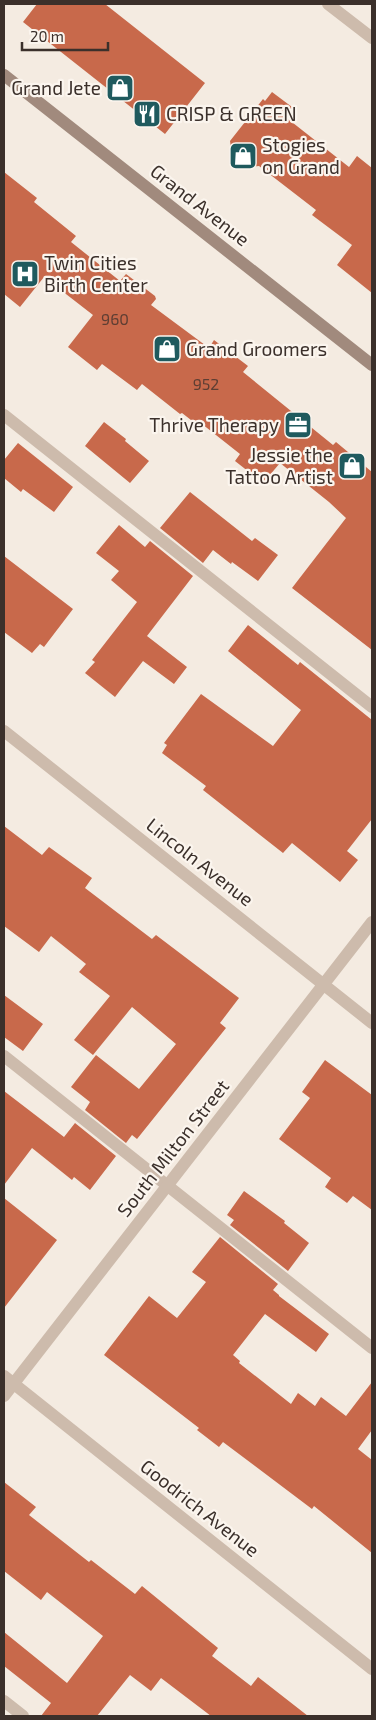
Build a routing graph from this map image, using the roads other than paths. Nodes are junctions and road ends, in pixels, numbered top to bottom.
1 (328, 4) edge
2 (372, 38) edge
3 (4, 75) edge
4 (372, 365) edge
5 (4, 414) edge
6 (372, 707) edge
7 (4, 732) edge
8 (372, 922) edge
9 (324, 984) junction
10 (372, 1022) edge
11 (4, 1056) edge
12 (167, 1185) junction
13 (372, 1348) edge
14 (9, 1380) edge
15 (4, 1396) edge
16 (372, 1669) edge
17 (4, 1701) edge
18 (23, 1716) edge

1 - 2 street
3 - 4 main road, Grand Avenue
5 - 6 street
7 - 9 street, Lincoln Avenue
8 - 9 street, South Milton Street
9 - 10 street, Lincoln Avenue
9 - 12 street, South Milton Street
11 - 12 street
12 - 13 street
12 - 14 street, South Milton Street
14 - 15 street, South Milton Street
14 - 16 street, Goodrich Avenue
17 - 18 street

